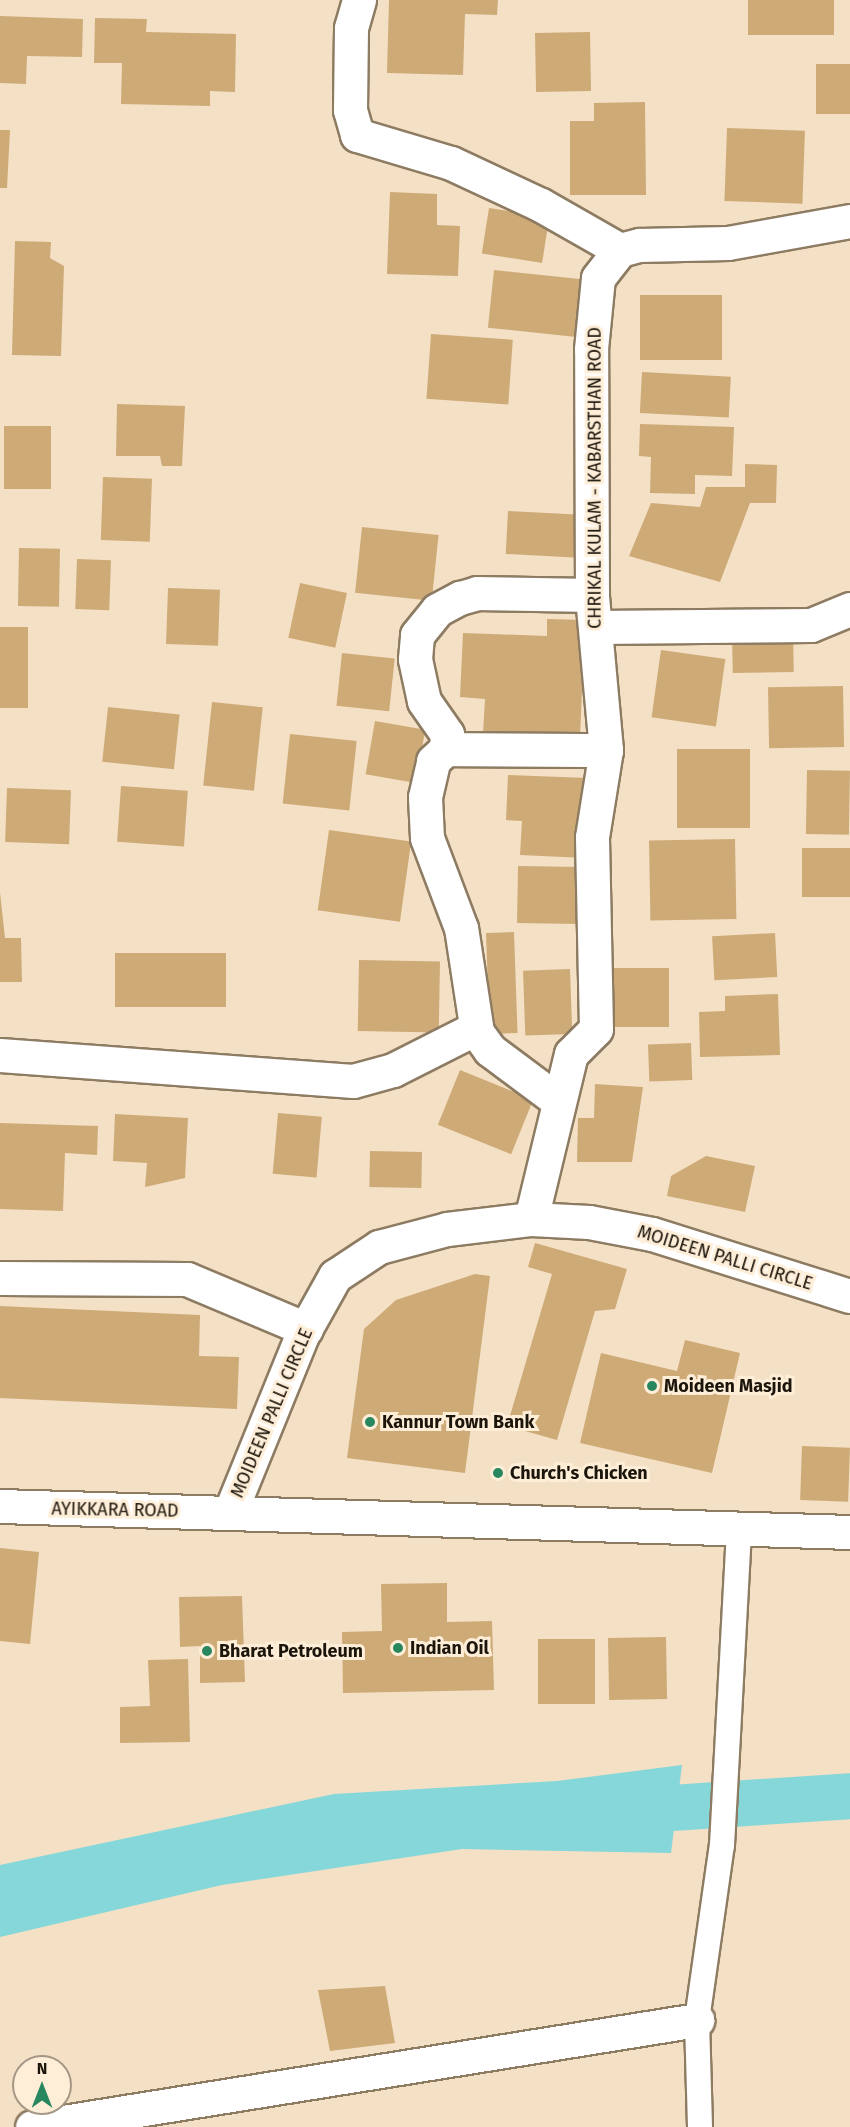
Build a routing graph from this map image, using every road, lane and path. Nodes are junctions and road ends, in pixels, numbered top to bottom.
1 (359, 0) edge
2 (850, 220) edge
3 (620, 250) junction
4 (592, 595) junction
5 (850, 609) edge
6 (595, 627) junction
7 (446, 749) junction
8 (606, 750) junction
9 (476, 1028) junction
10 (0, 1055) edge
11 (557, 1100) junction
12 (531, 1219) junction
13 (0, 1278) edge
14 (850, 1296) edge
15 (306, 1329) junction
16 (0, 1506) edge
17 (231, 1510) junction
18 (739, 1528) junction
19 (850, 1532) edge
20 (697, 2020) junction
21 (32, 2127) edge
22 (700, 2127) edge

1 - 3 street
2 - 3 street
3 - 4 street, CHRIKAL KULAM - KABARSTHAN ROAD
4 - 6 street, CHRIKAL KULAM - KABARSTHAN ROAD
4 - 7 street
5 - 6 street
6 - 8 street, CHRIKAL KULAM - KABARSTHAN ROAD
7 - 8 street
7 - 9 street
8 - 11 street, CHRIKAL KULAM - KABARSTHAN ROAD
9 - 10 street
9 - 11 street
11 - 12 street, CHRIKAL KULAM - KABARSTHAN ROAD
12 - 14 street, MOIDEEN PALLI CIRCLE
12 - 15 street, MOIDEEN PALLI CIRCLE
13 - 15 street
15 - 17 street, MOIDEEN PALLI CIRCLE
16 - 17 street, AYIKKARA ROAD
17 - 18 street, MOIDEEN PALLI CIRCLE
18 - 19 street, MOIDEEN PALLI CIRCLE
18 - 20 lane
20 - 21 street
20 - 22 lane

